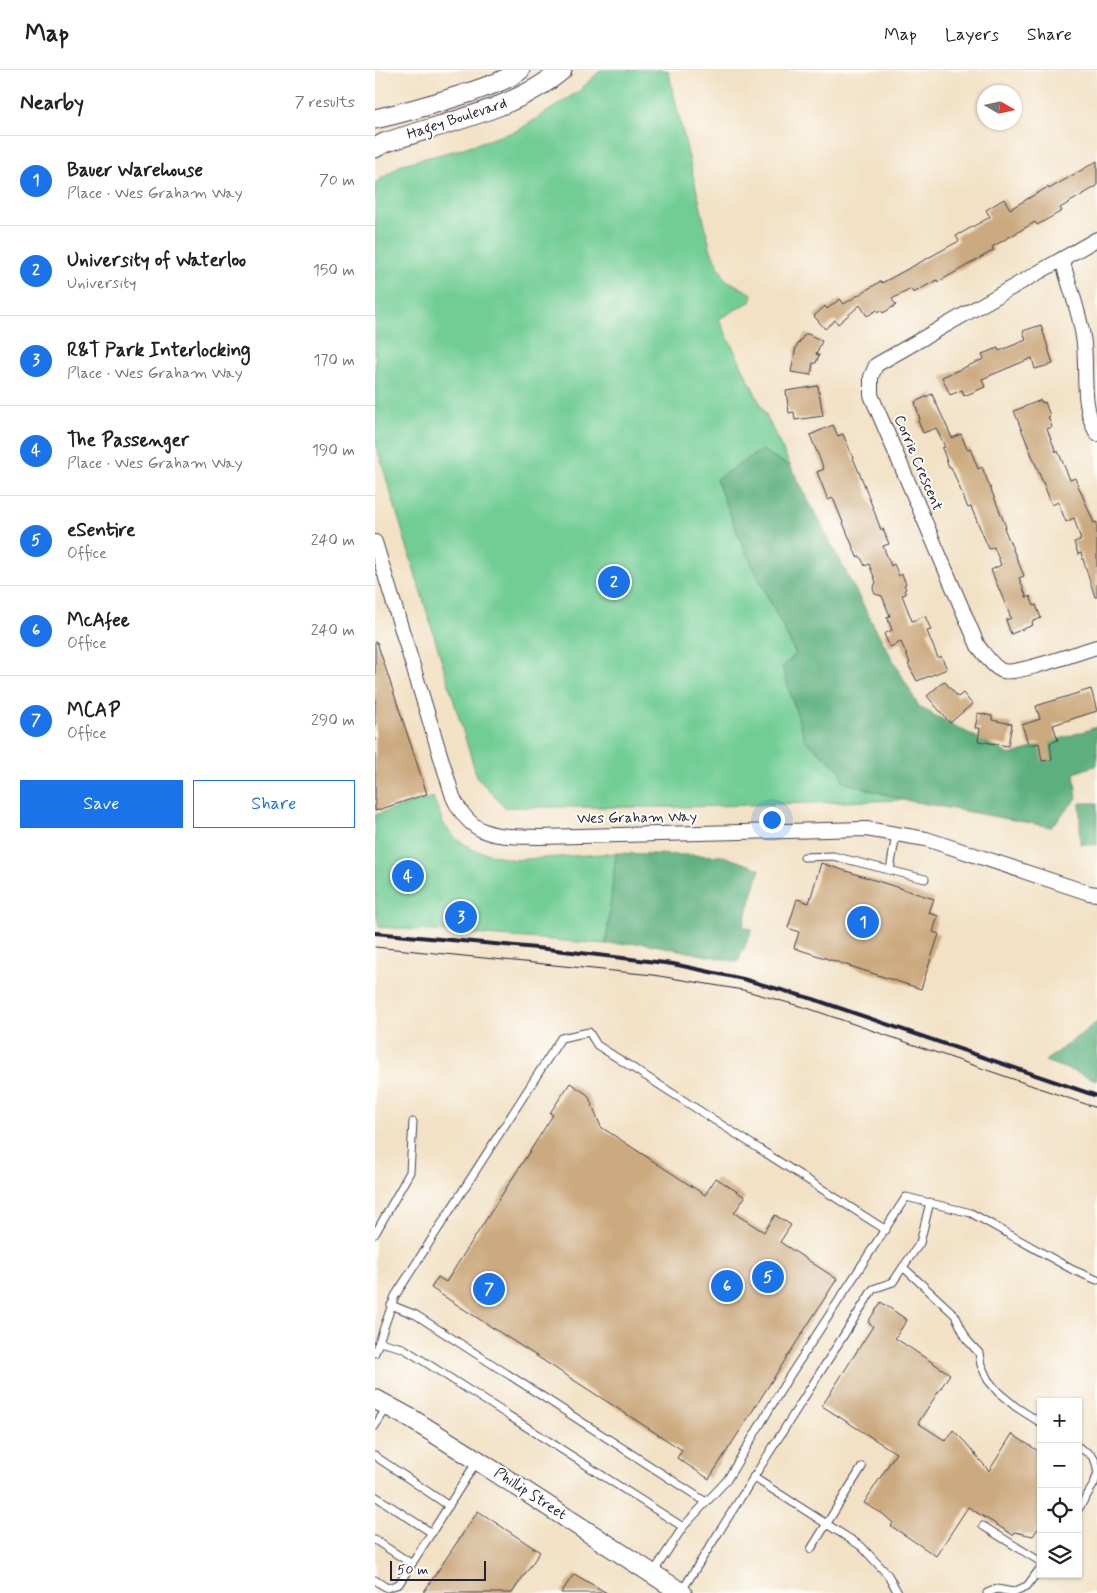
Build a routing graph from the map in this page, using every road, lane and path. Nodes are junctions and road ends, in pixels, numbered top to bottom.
1 (562, 70) edge
2 (517, 80) edge
3 (375, 120) edge
4 (375, 148) edge
5 (1097, 239) edge
6 (1061, 259) junction
7 (1097, 434) edge
8 (375, 542) edge
9 (1097, 647) edge
10 (896, 834) junction
11 (804, 857) dead end
12 (890, 870) junction
13 (925, 879) dead end
14 (1097, 894) edge
15 (413, 1122) dead end
16 (930, 1202) junction
17 (886, 1230) junction
18 (375, 1234) edge
19 (903, 1267) junction
20 (1097, 1280) edge
21 (391, 1306) junction
22 (379, 1342) junction
23 (375, 1353) edge
24 (382, 1403) edge
25 (1037, 1421) edge
26 (375, 1426) edge
27 (1082, 1449) edge
28 (375, 1456) edge
29 (477, 1460) junction
30 (862, 1467) dead end
31 (1097, 1470) edge
32 (1097, 1475) edge
33 (753, 1477) junction
34 (375, 1496) edge
35 (706, 1502) junction
36 (1082, 1504) edge
37 (449, 1506) junction
38 (827, 1524) junction
39 (983, 1526) dead end
40 (683, 1527) junction
41 (431, 1533) junction
42 (375, 1540) edge
43 (811, 1549) dead end
44 (1037, 1560) edge
45 (412, 1564) junction
46 (1037, 1572) edge
47 (652, 1574) junction
48 (375, 1580) edge
49 (682, 1592) edge
50 (899, 1593) edge
51 (987, 1593) edge

1 - 2 street, Hagey Boulevard
2 - 3 street, Hagey Boulevard
2 - 4 street, Hagey Boulevard
5 - 6 street, Corrie Crescent
6 - 7 street
6 - 9 street, Corrie Crescent
8 - 10 street, Wes Graham Way
10 - 12 lane
10 - 14 street, Wes Graham Way
11 - 12 lane
12 - 13 lane
15 - 18 lane
16 - 17 lane
16 - 19 lane
16 - 20 lane
17 - 21 lane
17 - 35 lane
19 - 25 lane
19 - 33 lane
21 - 22 lane
21 - 35 lane
22 - 23 lane
22 - 40 lane
24 - 26 lane
24 - 29 street, Phillip Street
27 - 31 lane
28 - 37 lane
29 - 37 lane
29 - 47 street, Phillip Street
30 - 38 lane
32 - 36 lane
33 - 38 lane
33 - 49 lane
34 - 41 lane
35 - 40 lane
37 - 41 lane
38 - 43 lane
38 - 50 lane
39 - 44 lane
40 - 47 lane
41 - 45 lane
42 - 45 lane
45 - 48 lane
46 - 51 lane
47 - 49 street, Phillip Street

